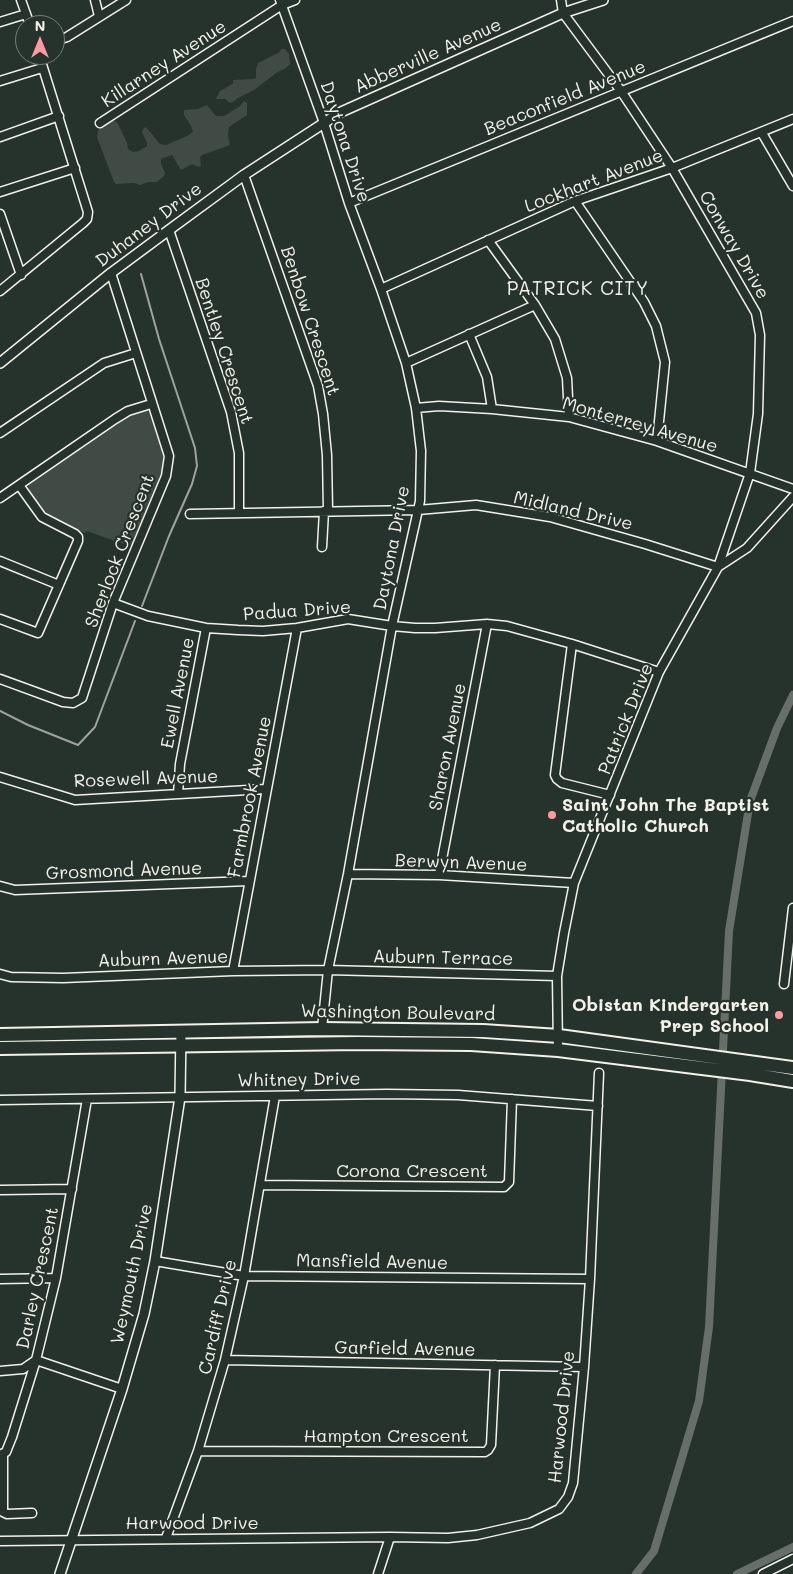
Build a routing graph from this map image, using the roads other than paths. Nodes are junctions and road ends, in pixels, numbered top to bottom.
1 (21, 0) edge
2 (95, 0) edge
3 (126, 0) edge
4 (295, 0) edge
5 (561, 0) edge
6 (602, 0) edge
7 (281, 2) edge
8 (563, 13) junction
9 (26, 14) joint
10 (99, 16) junction
11 (793, 21) edge
12 (0, 22) edge
13 (65, 38) edge
14 (41, 65) edge
15 (42, 68) junction
16 (0, 81) edge
17 (621, 91) junction
18 (59, 116) junction
19 (793, 119) edge
20 (100, 123) dead end
21 (324, 123) junction
22 (762, 133) junction
23 (0, 137) edge
24 (75, 168) junction
25 (672, 168) junction
26 (244, 175) junction
27 (793, 186) edge
28 (0, 192) edge
29 (575, 201) junction
30 (349, 203) junction
31 (0, 214) edge
32 (169, 230) junction
33 (488, 240) junction
34 (111, 273) junction
35 (21, 275) junction
36 (381, 289) junction
37 (0, 291) edge
38 (536, 305) junction
39 (468, 334) junction
40 (136, 353) junction
41 (0, 363) edge
42 (406, 363) junction
43 (151, 404) junction
44 (416, 408) junction
45 (492, 410) junction
46 (569, 418) junction
47 (0, 433) edge
48 (657, 441) junction
49 (750, 473) junction
50 (20, 485) junction
51 (793, 489) edge
52 (793, 497) edge
53 (0, 498) edge
54 (418, 510) junction
55 (326, 511) junction
56 (239, 513) junction
57 (190, 514) dead end
58 (322, 548) dead end
59 (0, 561) edge
60 (718, 567) junction
61 (58, 585) junction
62 (113, 603) junction
63 (0, 620) edge
64 (487, 624) junction
65 (392, 626) junction
66 (206, 628) junction
67 (297, 628) junction
68 (572, 644) junction
69 (659, 672) junction
70 (0, 679) edge
71 (0, 777) edge
72 (266, 789) junction
73 (178, 794) junction
74 (610, 796) junction
75 (348, 874) junction
76 (438, 875) junction
77 (249, 881) junction
78 (574, 883) junction
79 (0, 886) edge
80 (793, 908) edge
81 (791, 936) edge
82 (328, 970) junction
83 (233, 971) junction
84 (0, 974) edge
85 (557, 976) junction
86 (784, 984) dead end
87 (322, 1029) junction
88 (181, 1031) junction
89 (0, 1035) edge
90 (559, 1036) junction
91 (181, 1046) junction
92 (0, 1048) edge
93 (558, 1050) junction
94 (750, 1068) junction
95 (793, 1068) edge
96 (599, 1073) dead end
97 (793, 1081) edge
98 (275, 1096) junction
99 (180, 1097) junction
100 (87, 1099) junction
101 (512, 1099) junction
102 (0, 1100) edge
103 (598, 1106) junction
104 (260, 1185) junction
105 (72, 1189) junction
106 (0, 1190) edge
107 (155, 1261) junction
108 (244, 1276) junction
109 (56, 1278) junction
110 (0, 1279) edge
111 (590, 1280) junction
112 (36, 1360) junction
113 (225, 1360) junction
114 (495, 1365) junction
115 (584, 1367) junction
116 (0, 1371) edge
117 (122, 1389) junction
118 (198, 1451) junction
119 (2, 1455) edge
120 (32, 1513) dead end
121 (390, 1537) junction
122 (166, 1538) junction
123 (71, 1539) junction
124 (0, 1541) edge
125 (793, 1560) edge
126 (60, 1574) edge
127 (378, 1574) edge
128 (763, 1574) edge

1 - 9 street
2 - 10 street
3 - 10 street
4 - 7 street, Killarney Avenue
5 - 8 street, Conway Drive
6 - 8 street, Abberville Avenue
7 - 20 street, Killarney Avenue
7 - 21 street, Daytona Drive
8 - 17 street, Conway Drive
8 - 21 street, Abberville Avenue
9 - 12 street
10 - 13 street
11 - 17 street, Beaconfield Avenue
14 - 15 street
15 - 16 street
15 - 18 street
17 - 25 street, Conway Drive
17 - 30 street, Beaconfield Avenue
18 - 23 street
18 - 24 street
19 - 22 street, Lockhart Avenue
21 - 26 street, Duhaney Drive
21 - 30 street, Daytona Drive
22 - 25 street, Lockhart Avenue
22 - 27 street
24 - 28 street
24 - 35 street
25 - 29 street, Lockhart Avenue
25 - 49 street, Conway Drive
26 - 32 street, Duhaney Drive
26 - 55 street, Benbow Crescent
29 - 33 street, Lockhart Avenue
29 - 48 street
30 - 36 street, Daytona Drive
31 - 35 street
32 - 34 street, Duhaney Drive
32 - 56 street, Bentley Crescent
33 - 36 street, Lockhart Avenue
33 - 38 street
34 - 40 street, Sherlock Crescent
34 - 41 street, Duhaney Drive
35 - 37 street
36 - 42 street, Daytona Drive
38 - 39 street
38 - 46 street
39 - 42 street
39 - 45 street
40 - 43 street, Sherlock Crescent
40 - 47 street
42 - 44 street, Daytona Drive
43 - 50 street
43 - 62 street, Sherlock Crescent
44 - 45 street, Monterrey Avenue
44 - 54 street, Daytona Drive
45 - 46 street, Monterrey Avenue
46 - 48 street, Monterrey Avenue
48 - 49 street, Monterrey Avenue
49 - 51 street, Monterrey Avenue
49 - 60 street, Conway Drive
50 - 53 street
50 - 61 street
52 - 60 street, Patrick Drive
54 - 55 street, Midland Drive
54 - 60 street, Midland Drive
54 - 65 street, Daytona Drive
55 - 56 street, Midland Drive
55 - 58 street, Benbow Crescent
56 - 57 street, Midland Drive
59 - 61 street
60 - 69 street, Patrick Drive
61 - 63 street
62 - 66 street, Padua Drive
62 - 70 street, Sherlock Crescent
64 - 65 street, Padua Drive
64 - 68 street, Padua Drive
64 - 76 street, Sharon Avenue
65 - 67 street, Padua Drive
65 - 75 street, Daytona Drive
66 - 67 street, Padua Drive
66 - 73 street, Ewell Avenue
67 - 72 street, Farmbrook Avenue
68 - 69 street, Padua Drive
68 - 74 street
69 - 74 street, Patrick Drive
71 - 73 street, Rosewell Avenue
72 - 73 street, Rosewell Avenue
72 - 77 street, Farmbrook Avenue
74 - 78 street, Patrick Drive
75 - 76 street, Berwyn Avenue
75 - 82 street, Daytona Drive
76 - 78 street, Berwyn Avenue
77 - 79 street, Grosmond Avenue
77 - 83 street, Farmbrook Avenue
78 - 85 street, Patrick Drive
80 - 81 street
81 - 86 street
82 - 83 street, Auburn Avenue
82 - 85 street, Auburn Terrace
82 - 87 street, Daytona Drive
83 - 84 street, Auburn Avenue
85 - 90 street, Patrick Drive
87 - 88 highway, Washington Boulevard
87 - 90 highway, Washington Boulevard
88 - 89 highway, Washington Boulevard
88 - 91 street, Weymouth Drive
90 - 93 street, Patrick Drive
90 - 94 highway, Washington Boulevard
91 - 92 highway, Washington Boulevard
91 - 93 highway, Washington Boulevard
91 - 99 street, Weymouth Drive
93 - 94 highway, Washington Boulevard
94 - 95 highway, Washington Boulevard
94 - 97 highway, Washington Boulevard
96 - 103 street, Harwood Drive
98 - 99 street, Whitney Drive
98 - 101 street, Whitney Drive
98 - 104 street, Cardiff Drive
99 - 100 street, Whitney Drive
99 - 107 street, Weymouth Drive
100 - 102 street, Whitney Drive
100 - 105 street, Darley Crescent
101 - 103 street, Whitney Drive
101 - 104 street, Corona Crescent
103 - 111 street, Harwood Drive
104 - 108 street, Cardiff Drive
105 - 106 street
105 - 109 street, Darley Crescent
107 - 108 street, Mansfield Avenue
107 - 117 street, Weymouth Drive
108 - 111 street, Mansfield Avenue
108 - 113 street, Cardiff Drive
109 - 110 street
109 - 112 street, Darley Crescent
111 - 115 street, Harwood Drive
112 - 116 street
112 - 117 street
112 - 119 street, Darley Crescent
113 - 114 street, Garfield Avenue
113 - 118 street, Cardiff Drive
114 - 115 street, Garfield Avenue
114 - 118 street, Hampton Crescent
115 - 121 street, Harwood Drive
117 - 123 street, Weymouth Drive
118 - 122 street, Cardiff Drive
119 - 120 street
121 - 122 street, Harwood Drive
121 - 127 street
122 - 123 street, Harwood Drive
123 - 124 street, Harwood Drive
123 - 126 street, Weymouth Drive
125 - 128 street

